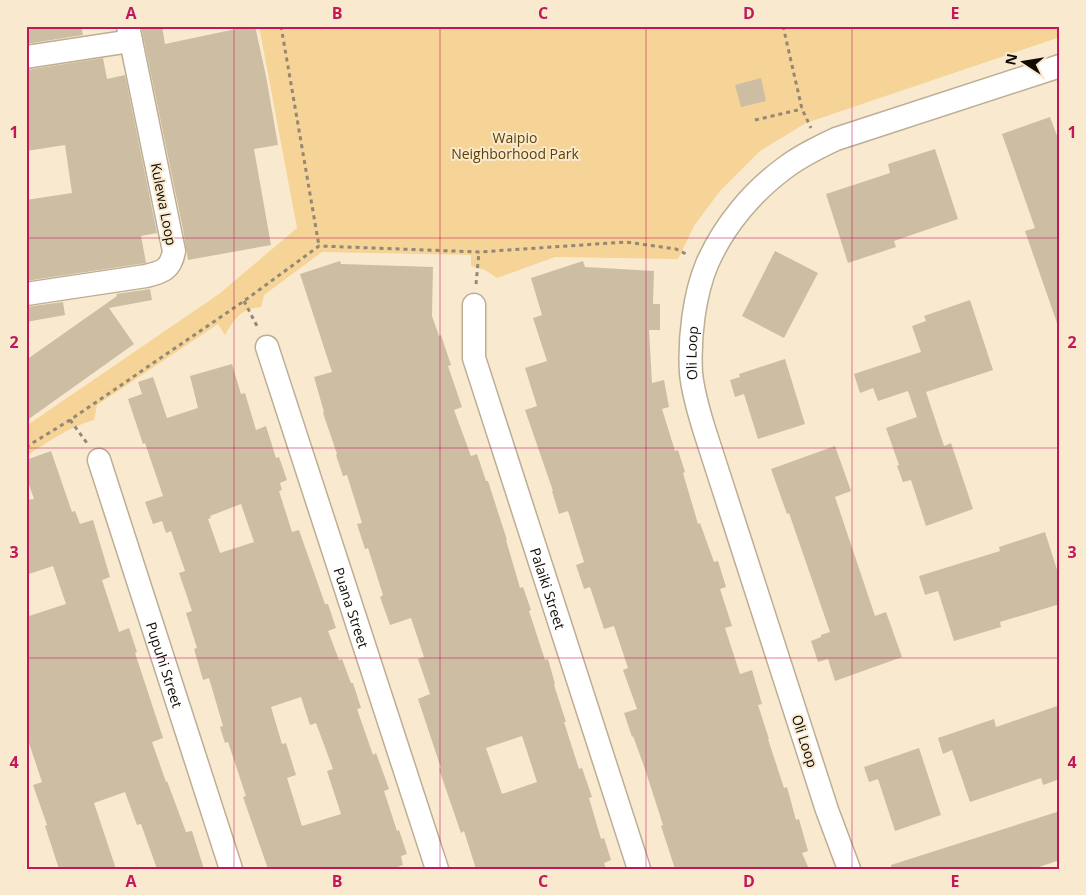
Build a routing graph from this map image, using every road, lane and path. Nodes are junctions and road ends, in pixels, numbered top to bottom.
1 (281, 26) edge
2 (783, 26) edge
3 (129, 34) edge
4 (26, 57) edge
5 (1060, 66) edge
6 (802, 109) junction
7 (755, 120) dead end
8 (819, 147) junction
9 (319, 246) junction
10 (479, 252) junction
11 (707, 264) junction
12 (26, 294) edge
13 (244, 301) junction
14 (474, 305) joint
15 (267, 347) joint
16 (70, 420) junction
17 (26, 447) edge
18 (99, 460) joint
19 (231, 869) edge
20 (437, 869) edge
21 (639, 869) edge
22 (850, 869) edge

1 - 9 path
2 - 6 path
3 - 4 street
3 - 12 street, Kulewa Loop
5 - 8 street, Oli Loop
6 - 7 path
6 - 8 path
8 - 11 street, Oli Loop
9 - 10 path
9 - 13 path
10 - 11 path
10 - 14 path
11 - 22 street, Oli Loop
13 - 15 path
13 - 16 path
14 - 21 street, Palaiki Street
15 - 20 street, Puana Street
16 - 17 path
16 - 18 path
18 - 19 street, Pupuhi Street

